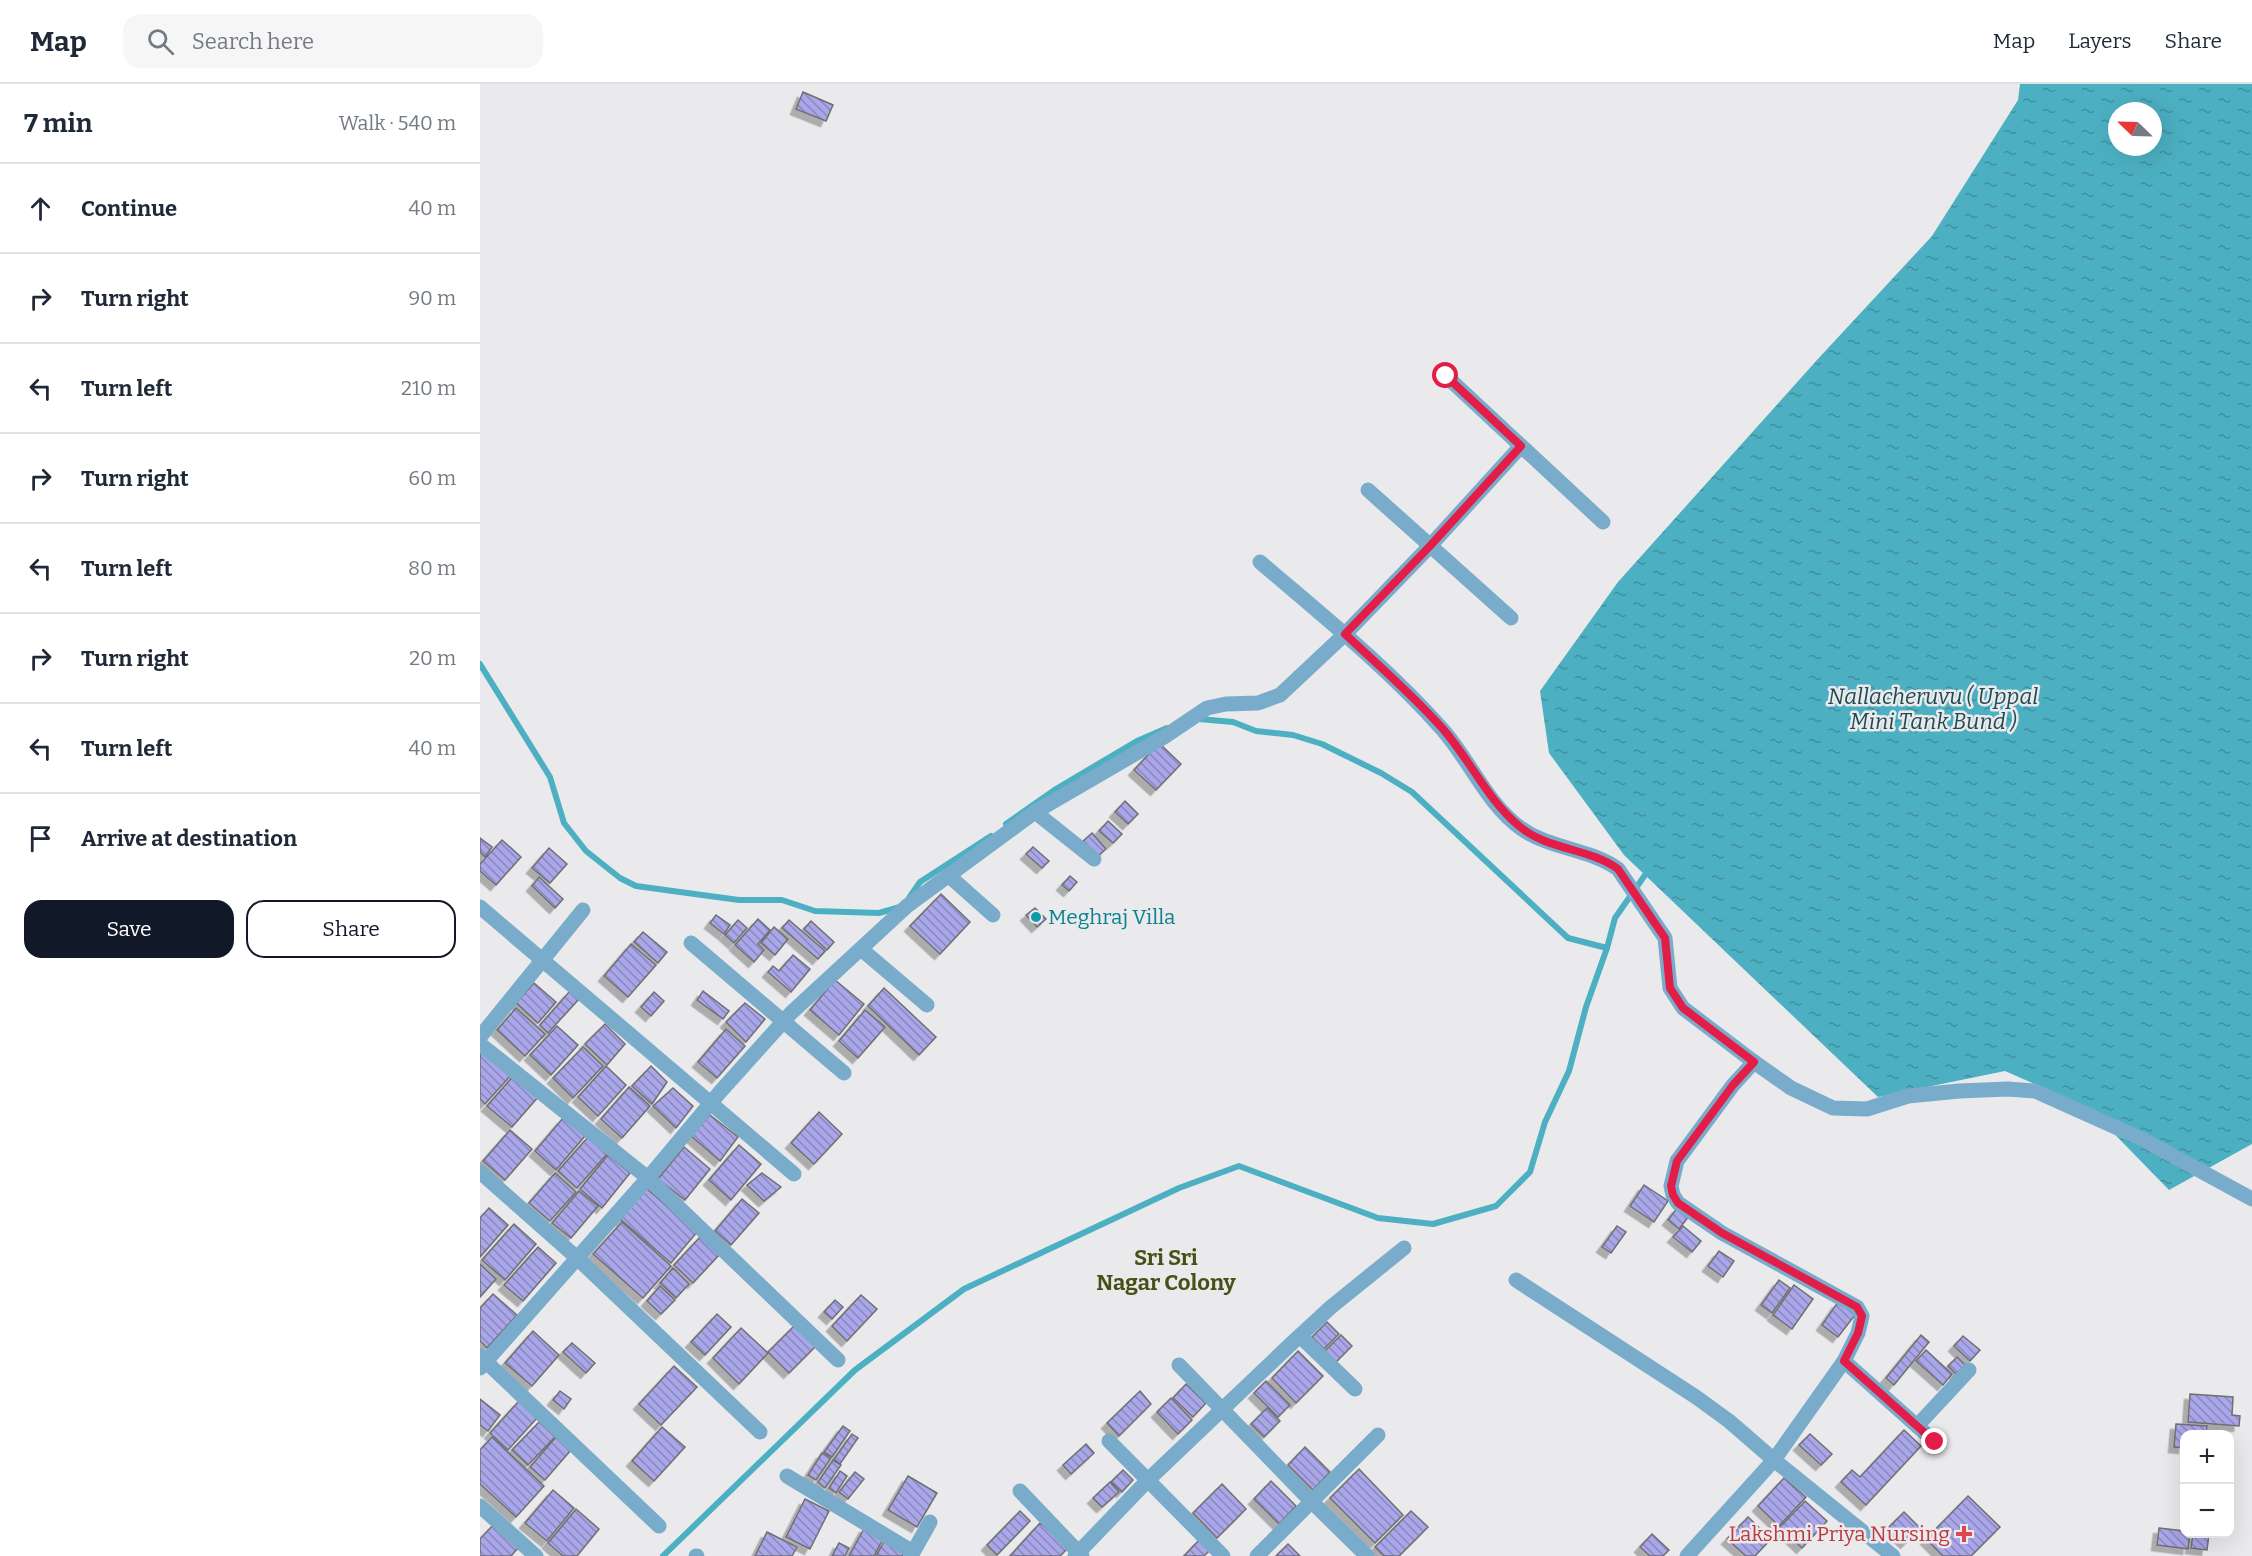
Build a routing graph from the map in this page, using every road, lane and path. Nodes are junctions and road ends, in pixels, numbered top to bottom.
1 (1446, 376) dead end
2 (1521, 446) junction
3 (1368, 490) dead end
4 (1603, 522) dead end
5 (1430, 546) junction
6 (1260, 562) dead end
7 (1511, 618) dead end
8 (1345, 634) junction
9 (1035, 812) junction
10 (1094, 859) dead end
11 (948, 876) junction
12 (480, 907) edge
13 (583, 909) dead end
14 (993, 915) dead end
15 (691, 943) dead end
16 (861, 949) junction
17 (544, 960) junction
18 (927, 1005) dead end
19 (783, 1022) junction
20 (480, 1037) edge
21 (480, 1044) edge
22 (1754, 1062) junction
23 (844, 1073) dead end
24 (711, 1102) junction
25 (480, 1172) edge
26 (794, 1174) dead end
27 (648, 1178) junction
28 (2252, 1199) edge
29 (1404, 1248) dead end
30 (576, 1257) junction
31 (1516, 1280) dead end
32 (1300, 1336) junction
33 (838, 1360) dead end
34 (1844, 1361) junction
35 (482, 1362) edge
36 (1179, 1365) dead end
37 (1969, 1370) dead end
38 (1355, 1389) dead end
39 (1222, 1410) junction
40 (1917, 1426) junction
41 (760, 1432) dead end
42 (1378, 1435) dead end
43 (1109, 1441) dead end
44 (1935, 1442) dead end
45 (1774, 1460) junction
46 (787, 1476) dead end
47 (1149, 1479) junction
48 (1020, 1491) dead end
49 (1311, 1501) junction
50 (480, 1506) edge
51 (930, 1522) dead end
52 (659, 1526) dead end
53 (912, 1554) edge
54 (1078, 1555) edge
55 (536, 1556) edge
56 (1223, 1556) edge
57 (1257, 1556) edge
58 (1367, 1556) edge
59 (1687, 1556) edge
60 (1893, 1556) edge

1 - 2 street
2 - 4 street
2 - 5 street
3 - 5 street
5 - 7 street
5 - 8 street
6 - 8 street
8 - 9 street
8 - 22 street
9 - 10 street
9 - 11 street
11 - 14 street
11 - 16 street
12 - 17 street
13 - 17 street
15 - 19 street
16 - 18 street
16 - 19 street
17 - 20 street
17 - 24 street
19 - 23 street
19 - 24 street
21 - 27 street
22 - 28 street
22 - 34 street
24 - 26 street
24 - 27 street
25 - 30 street
27 - 30 street
27 - 33 street
29 - 32 street
30 - 35 street
30 - 41 street
31 - 45 street
32 - 38 street
32 - 39 street
34 - 40 street
34 - 45 street
35 - 52 street
36 - 39 street
37 - 40 street
39 - 47 street
39 - 49 street
40 - 44 street
42 - 49 street
43 - 47 street
45 - 59 street
45 - 60 street
46 - 53 street
47 - 54 street
47 - 56 street
48 - 54 street
49 - 57 street
49 - 58 street
50 - 55 street
51 - 53 street

